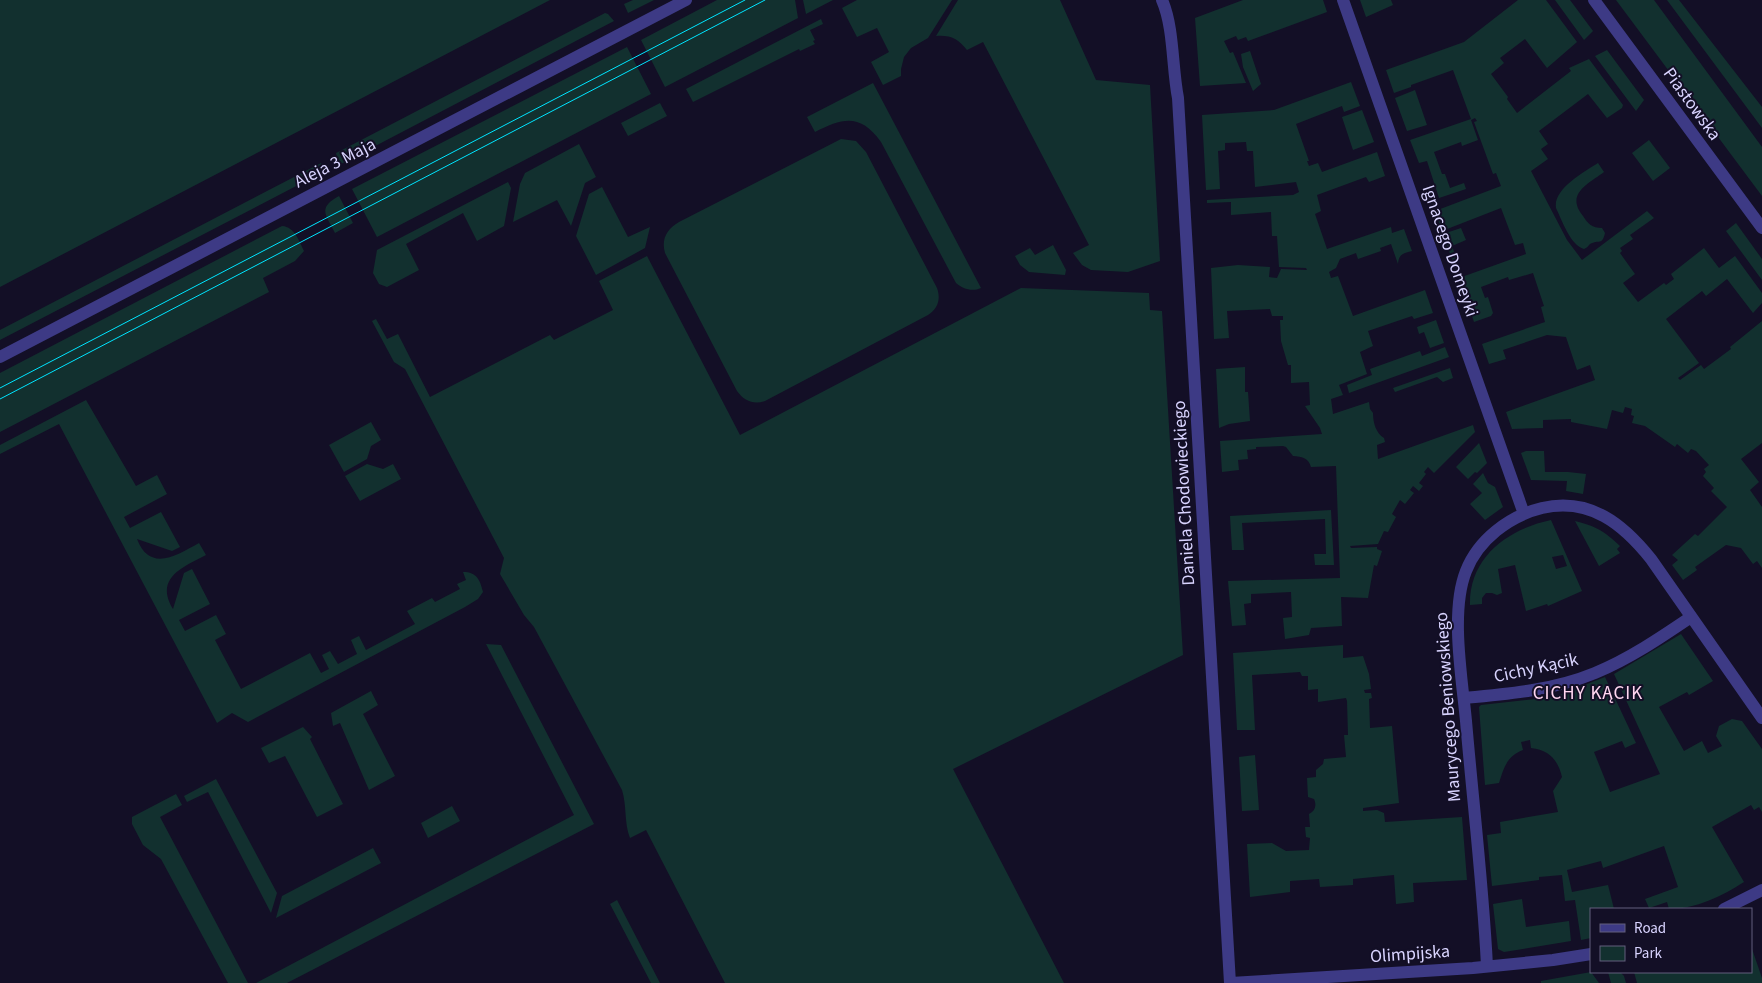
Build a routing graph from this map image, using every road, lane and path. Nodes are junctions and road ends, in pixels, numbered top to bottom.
1 (686, 0) edge
2 (1344, 0) edge
3 (1594, 0) edge
4 (1165, 1) edge
5 (1762, 228) edge
6 (0, 356) edge
7 (1524, 514) junction
8 (1691, 617) junction
9 (1464, 698) junction
10 (1762, 718) edge
11 (1762, 890) edge
12 (1726, 908) edge
13 (1590, 954) edge
14 (1487, 966) junction
15 (1230, 983) edge

1 - 6 street, Aleja 3 Maja
2 - 7 street, Ignacego Domeyki
3 - 5 street, Piastowska
4 - 15 street, Daniela Chodowieckiego
7 - 8 street, Maurycego Beniowskiego
7 - 9 street, Maurycego Beniowskiego
8 - 9 street, Cichy Kącik
8 - 10 street, Maurycego Beniowskiego
9 - 14 street, Maurycego Beniowskiego
11 - 12 street
13 - 14 street, Olimpijska
14 - 15 street, Olimpijska

